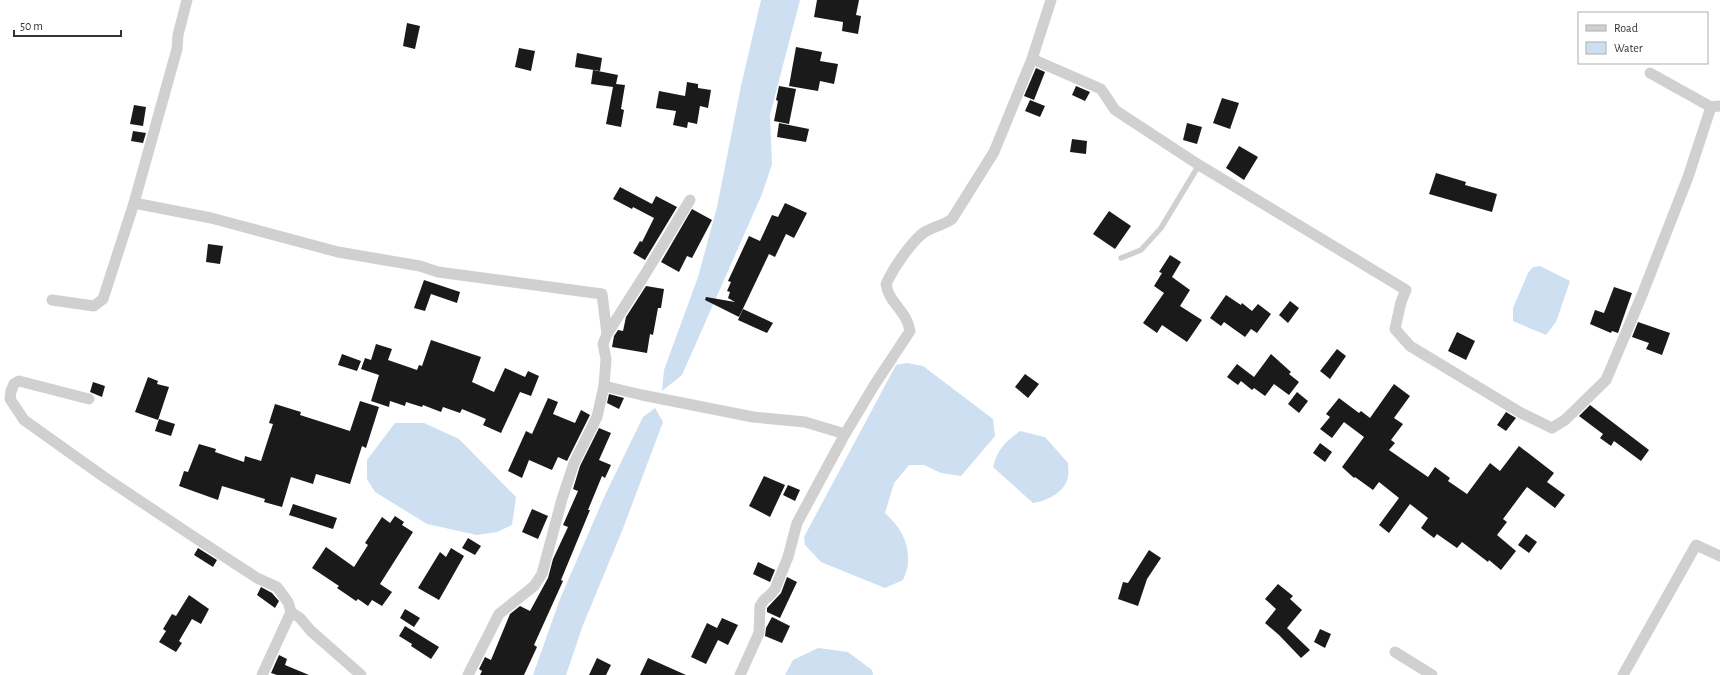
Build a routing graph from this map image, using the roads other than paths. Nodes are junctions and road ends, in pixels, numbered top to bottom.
1 (187, 0) edge
2 (1052, 0) edge
3 (1032, 59) junction
4 (1650, 73) dead end
5 (1716, 106) edge
6 (1199, 165) junction
7 (690, 200) dead end
8 (134, 203) junction
9 (1121, 258) dead end
10 (52, 300) dead end
11 (607, 334) junction
12 (604, 386) junction
13 (90, 398) dead end
14 (845, 434) junction
15 (1720, 556) edge
16 (292, 612) junction
17 (1395, 652) dead end
18 (262, 675) edge
19 (361, 675) edge
20 (468, 675) edge
21 (740, 675) edge
22 (1432, 675) edge
23 (1623, 675) edge

1 - 8 street
2 - 3 street
3 - 6 street
3 - 14 street
4 - 5 street
5 - 6 street
6 - 9 lane
7 - 11 street
8 - 10 street
8 - 11 street
11 - 12 street
12 - 14 street
12 - 20 street
13 - 16 street
14 - 21 street
15 - 23 street
16 - 18 street
16 - 19 street
17 - 22 street

